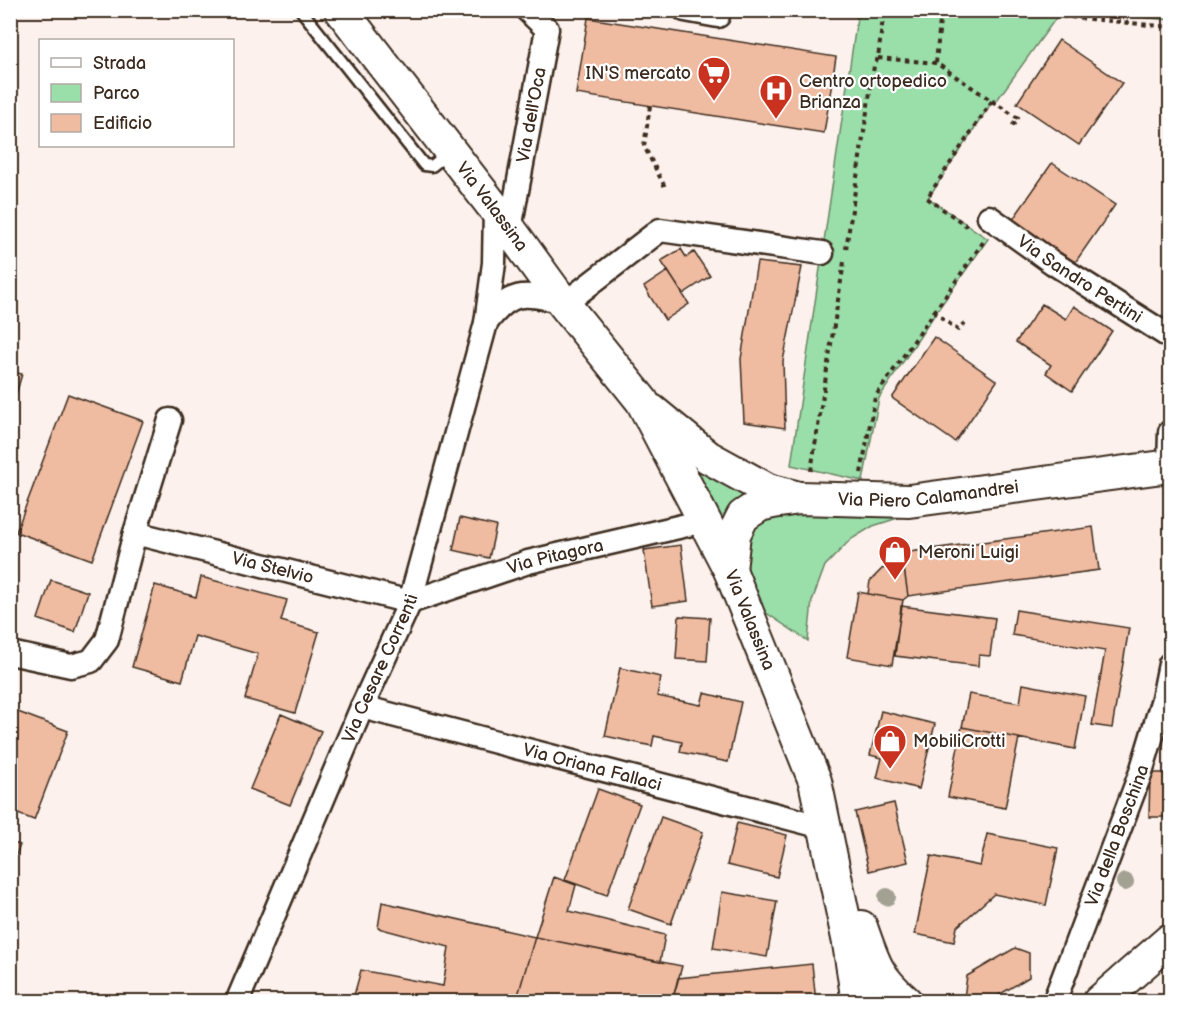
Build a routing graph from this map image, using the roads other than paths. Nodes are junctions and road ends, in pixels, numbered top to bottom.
1 (301, 10) edge
2 (341, 10) edge
3 (527, 10) edge
4 (685, 10) edge
5 (718, 16) dead end
6 (450, 151) junction
7 (502, 219) junction
8 (984, 229) road end
9 (822, 253) dead end
10 (564, 303) junction
11 (486, 323) junction
12 (1170, 338) edge
13 (642, 401) junction
14 (170, 420) dead end
15 (1170, 432) edge
16 (1170, 468) edge
17 (804, 489) junction
18 (704, 521) junction
19 (135, 533) junction
20 (730, 570) junction
21 (410, 602) junction
22 (10, 653) edge
23 (1170, 664) edge
24 (362, 707) junction
25 (815, 781) junction
26 (823, 827) junction
27 (1170, 940) edge
28 (237, 1002) edge
29 (858, 1002) edge
30 (906, 1002) edge
31 (1054, 1002) edge
32 (1099, 1002) edge

1 - 6 lane
2 - 6 main road, Via Valassina
3 - 7 street, Via dell'Oca
4 - 5 street
6 - 7 main road, Via Valassina
7 - 10 main road, Via Valassina
7 - 11 street, Via Cesare Correnti
8 - 12 street, Via Sandro Pertini
9 - 10 street
10 - 11 street, Via Cesare Correnti
10 - 13 main road, Via Valassina
11 - 21 street, Via Cesare Correnti
13 - 17 main road, Via Valassina
13 - 18 main road, Via Valassina
14 - 19 street
15 - 16 street
16 - 17 main road, Via Piero Calamandrei
17 - 20 main road, Via Piero Calamandrei
18 - 20 main road, Via Valassina
18 - 21 street, Via Pitagora
19 - 21 street, Via Stelvio
19 - 22 street
20 - 25 main road, Via Valassina
21 - 24 street, Via Cesare Correnti
23 - 31 street, Via della Boschina
24 - 26 street, Via Oriana Fallaci
24 - 28 street, Via Cesare Correnti
25 - 26 main road, Via Valassina
25 - 30 main road, Via Valassina
26 - 29 main road, Via Valassina
27 - 32 main road

